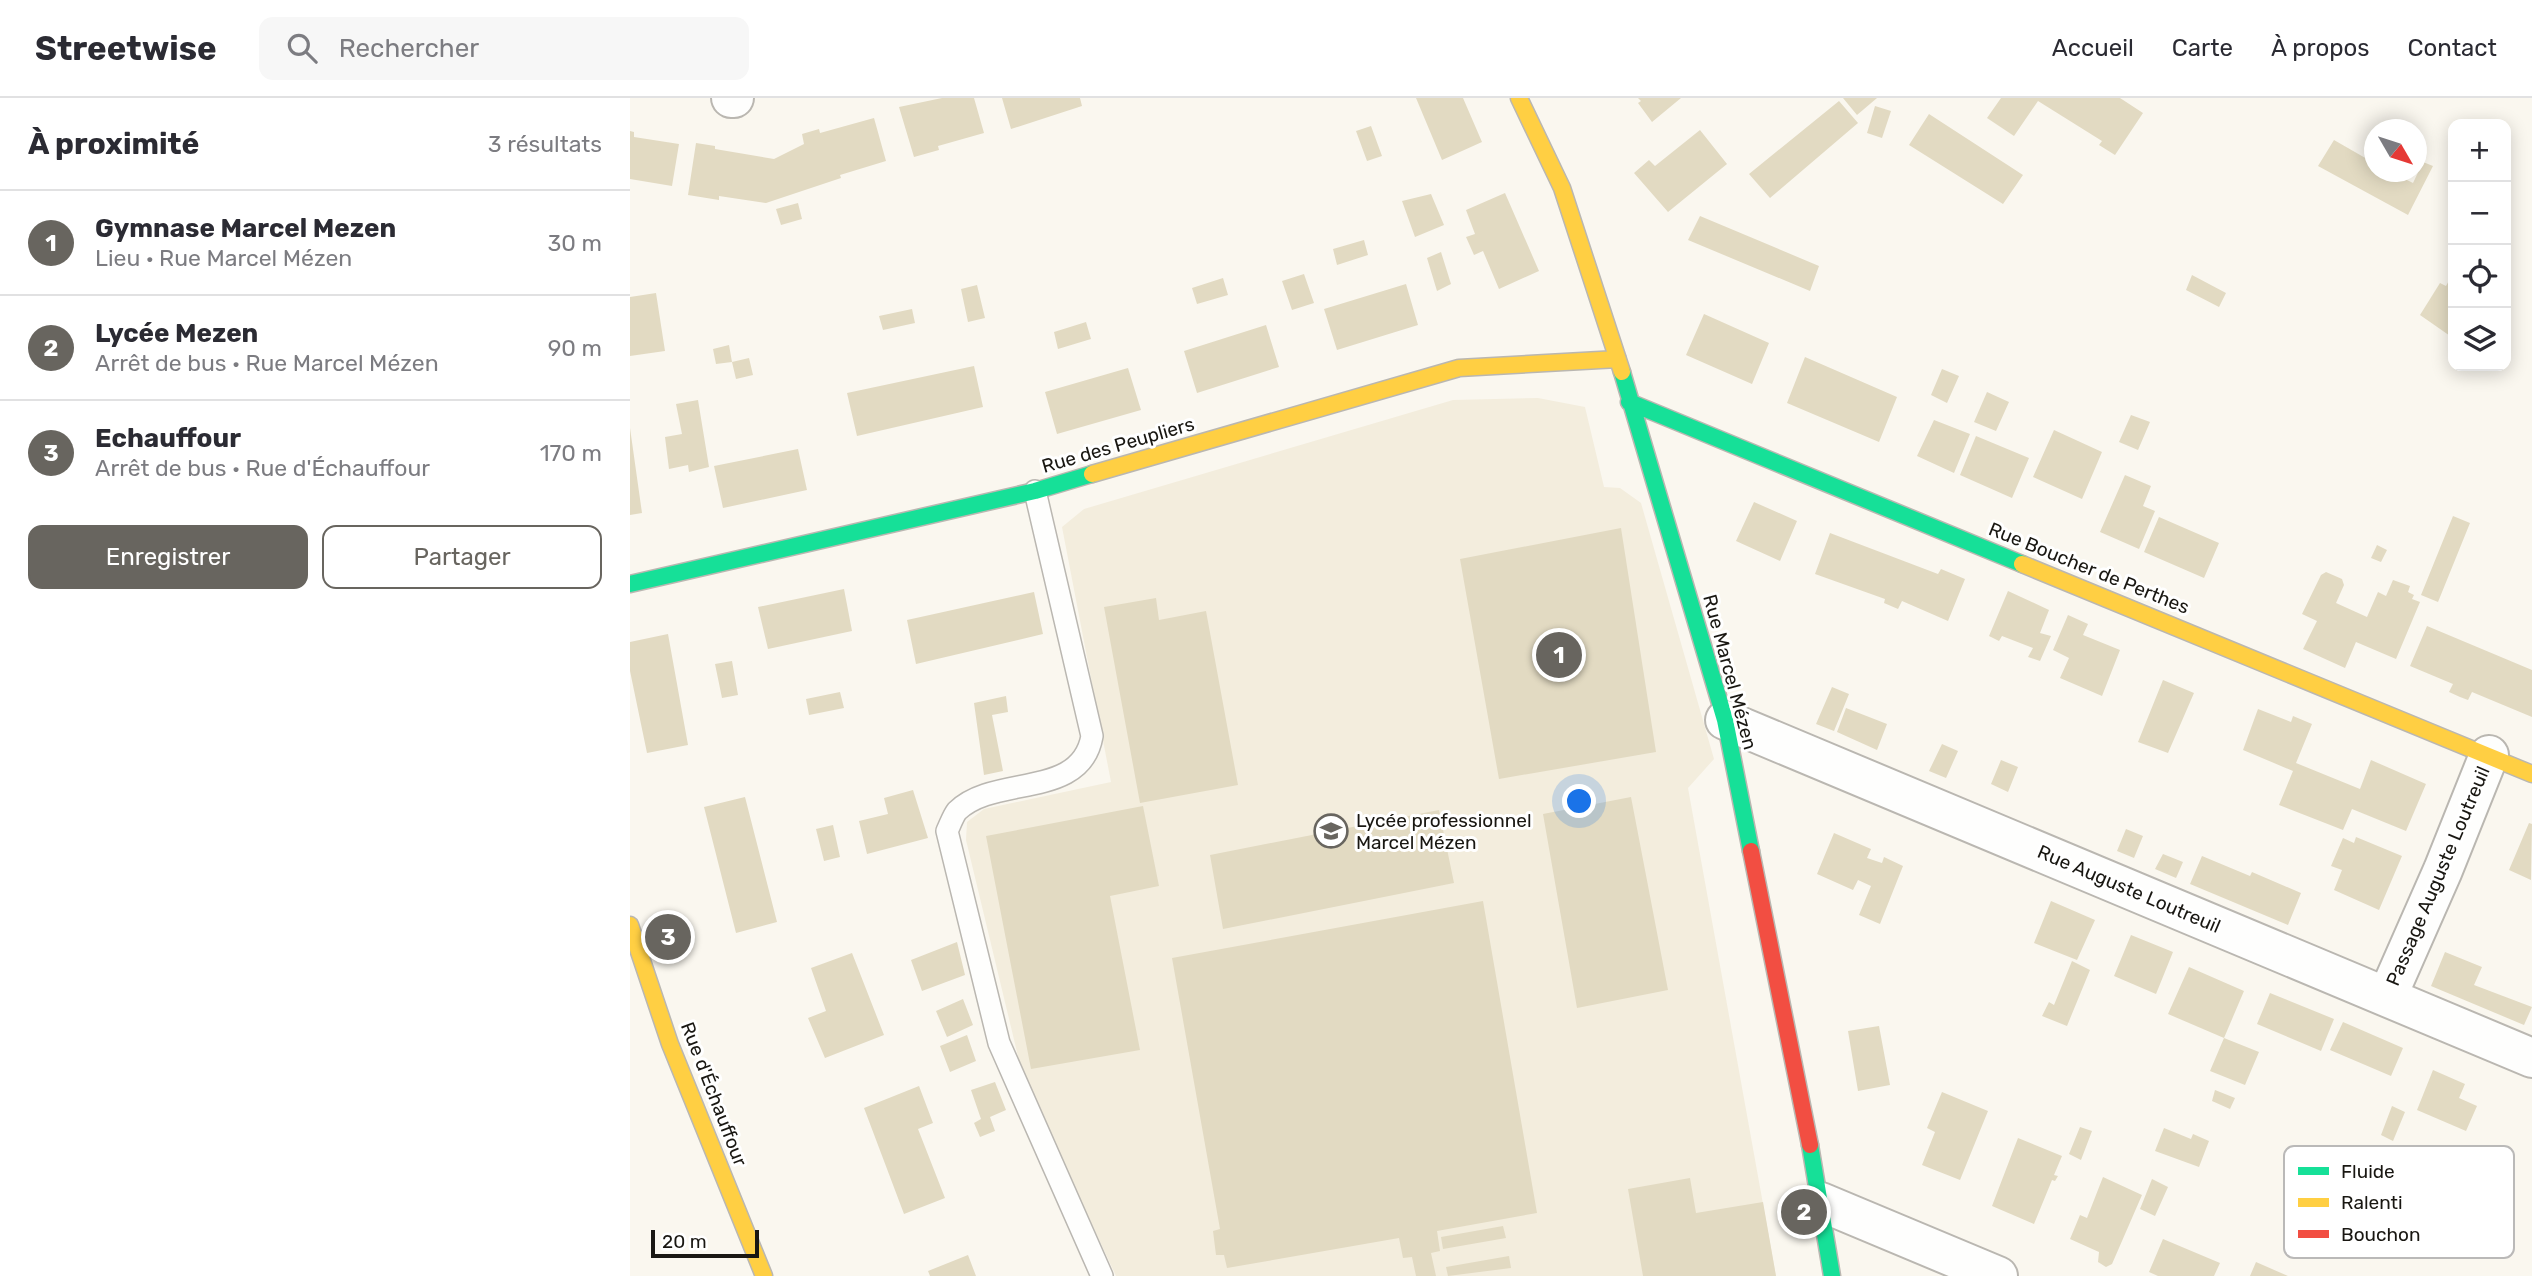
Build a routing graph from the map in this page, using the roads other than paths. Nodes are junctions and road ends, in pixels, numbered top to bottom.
1 (1520, 98) edge
2 (1618, 359) junction
3 (1629, 402) junction
4 (1035, 491) junction
5 (630, 584) edge
6 (1725, 720) junction
7 (2489, 755) junction
8 (2532, 774) edge
9 (630, 925) edge
10 (2387, 997) junction
11 (2532, 1058) edge
12 (1821, 1202) junction
13 (764, 1276) edge
14 (1102, 1276) edge
15 (1832, 1276) edge
16 (1998, 1276) edge

1 - 2 street, Rue Marcel Mézen
2 - 3 street, Rue Marcel Mézen
2 - 4 street, Rue des Peupliers
3 - 6 street, Rue Marcel Mézen
3 - 7 street, Rue Boucher de Perthes
4 - 5 street, Rue des Peupliers
4 - 14 lane
6 - 10 street, Rue Auguste Loutreuil
6 - 12 street, Rue Marcel Mézen
7 - 8 street, Rue Boucher de Perthes
7 - 10 street, Passage Auguste Loutreuil
9 - 13 street, Rue d'Échauffour
10 - 11 street, Rue Auguste Loutreuil
12 - 15 street, Rue Marcel Mézen
12 - 16 street

